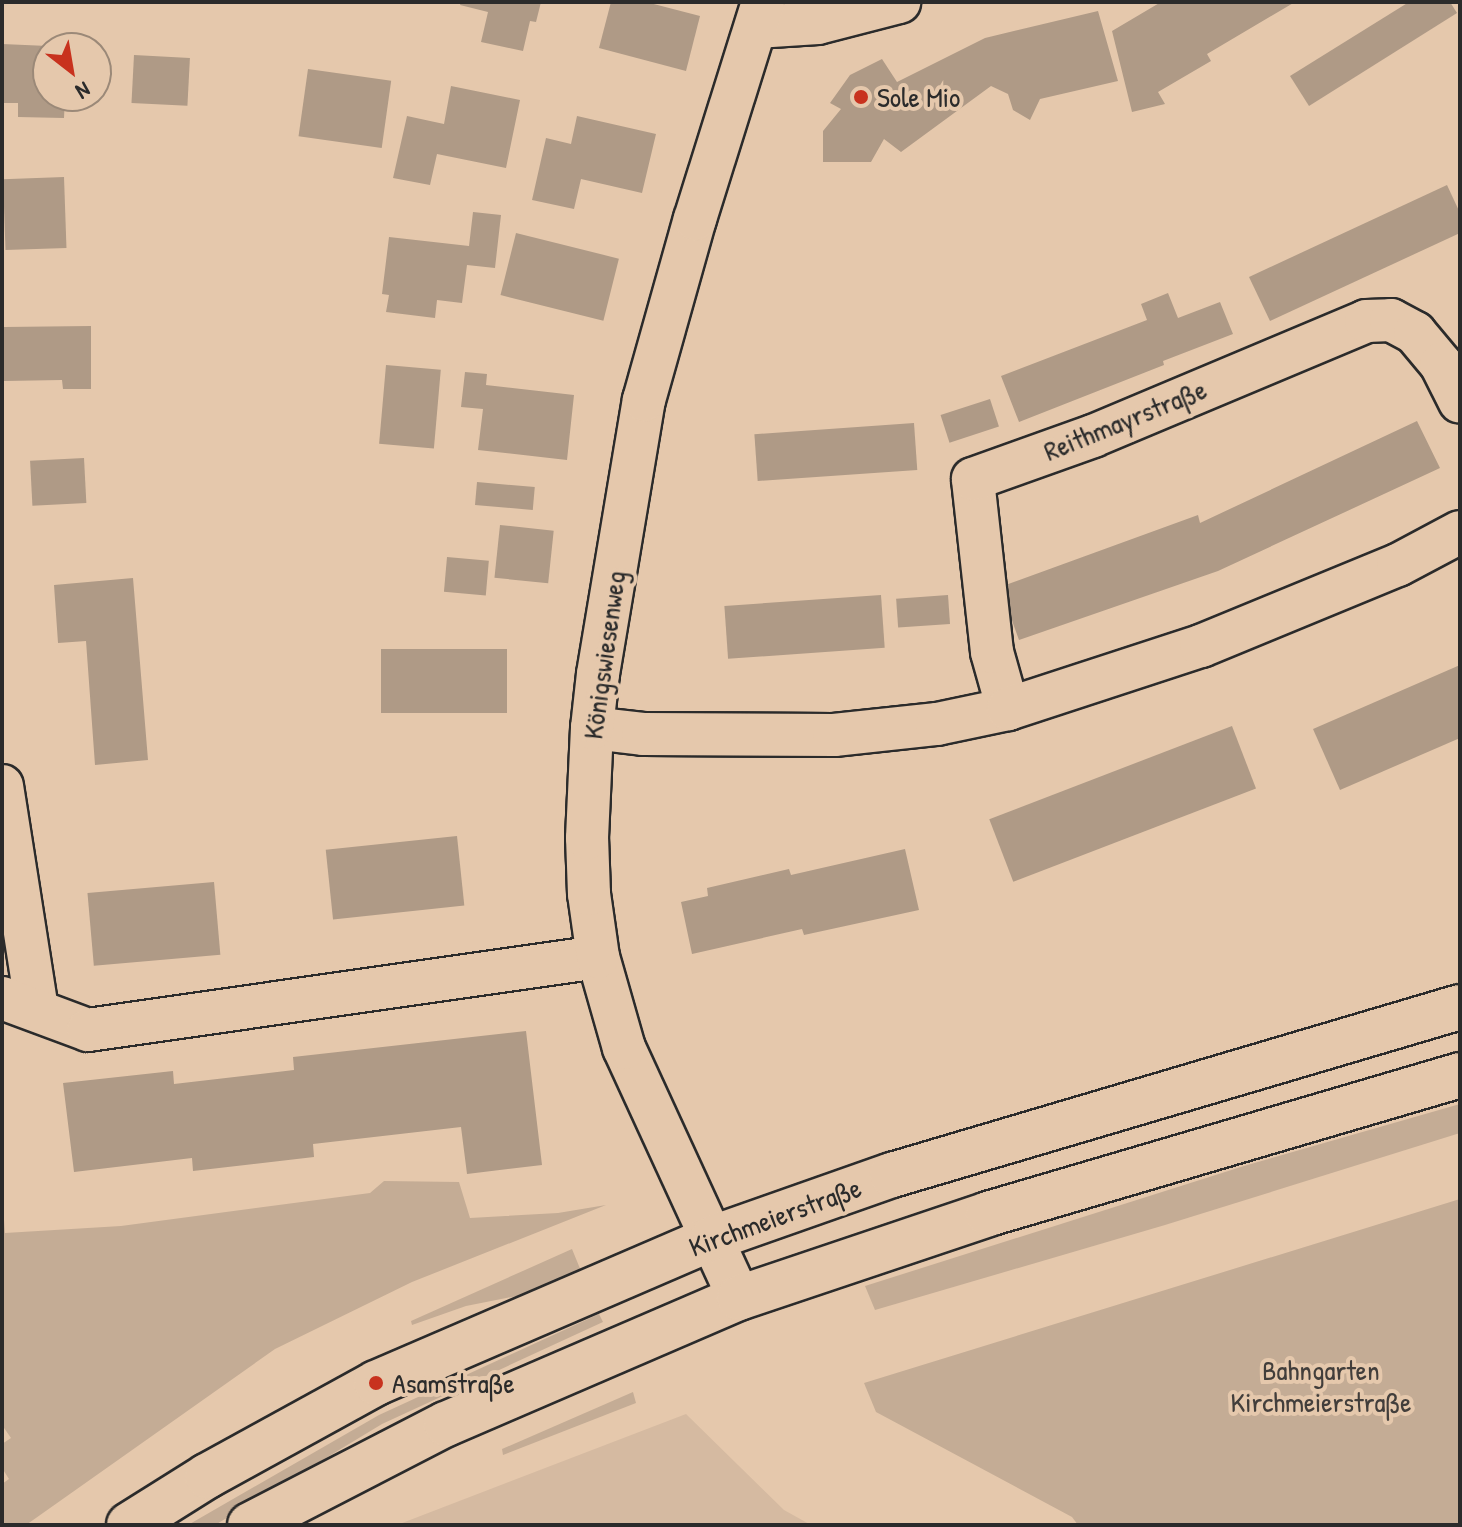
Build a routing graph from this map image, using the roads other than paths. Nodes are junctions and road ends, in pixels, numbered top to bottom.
1 (899, 2) edge
2 (759, 14) edge
3 (1460, 402) edge
4 (1460, 532) edge
5 (1008, 709) junction
6 (592, 728) junction
7 (2, 786) edge
8 (598, 957) junction
9 (19, 1004) edge
10 (1442, 1012) edge
11 (1460, 1075) edge
12 (713, 1238) junction
13 (739, 1298) junction
14 (129, 1525) edge
15 (250, 1525) edge

1 - 2 street
2 - 6 street, Königswiesenweg
3 - 5 street, Reithmayrstraße
4 - 5 street
5 - 6 street
6 - 8 street, Königswiesenweg
7 - 9 street
8 - 9 street
8 - 12 street, Königswiesenweg
10 - 12 main road, Kirchmeierstraße
11 - 13 main road
12 - 13 street, Königswiesenweg
12 - 14 main road, Kirchmeierstraße
13 - 15 main road

